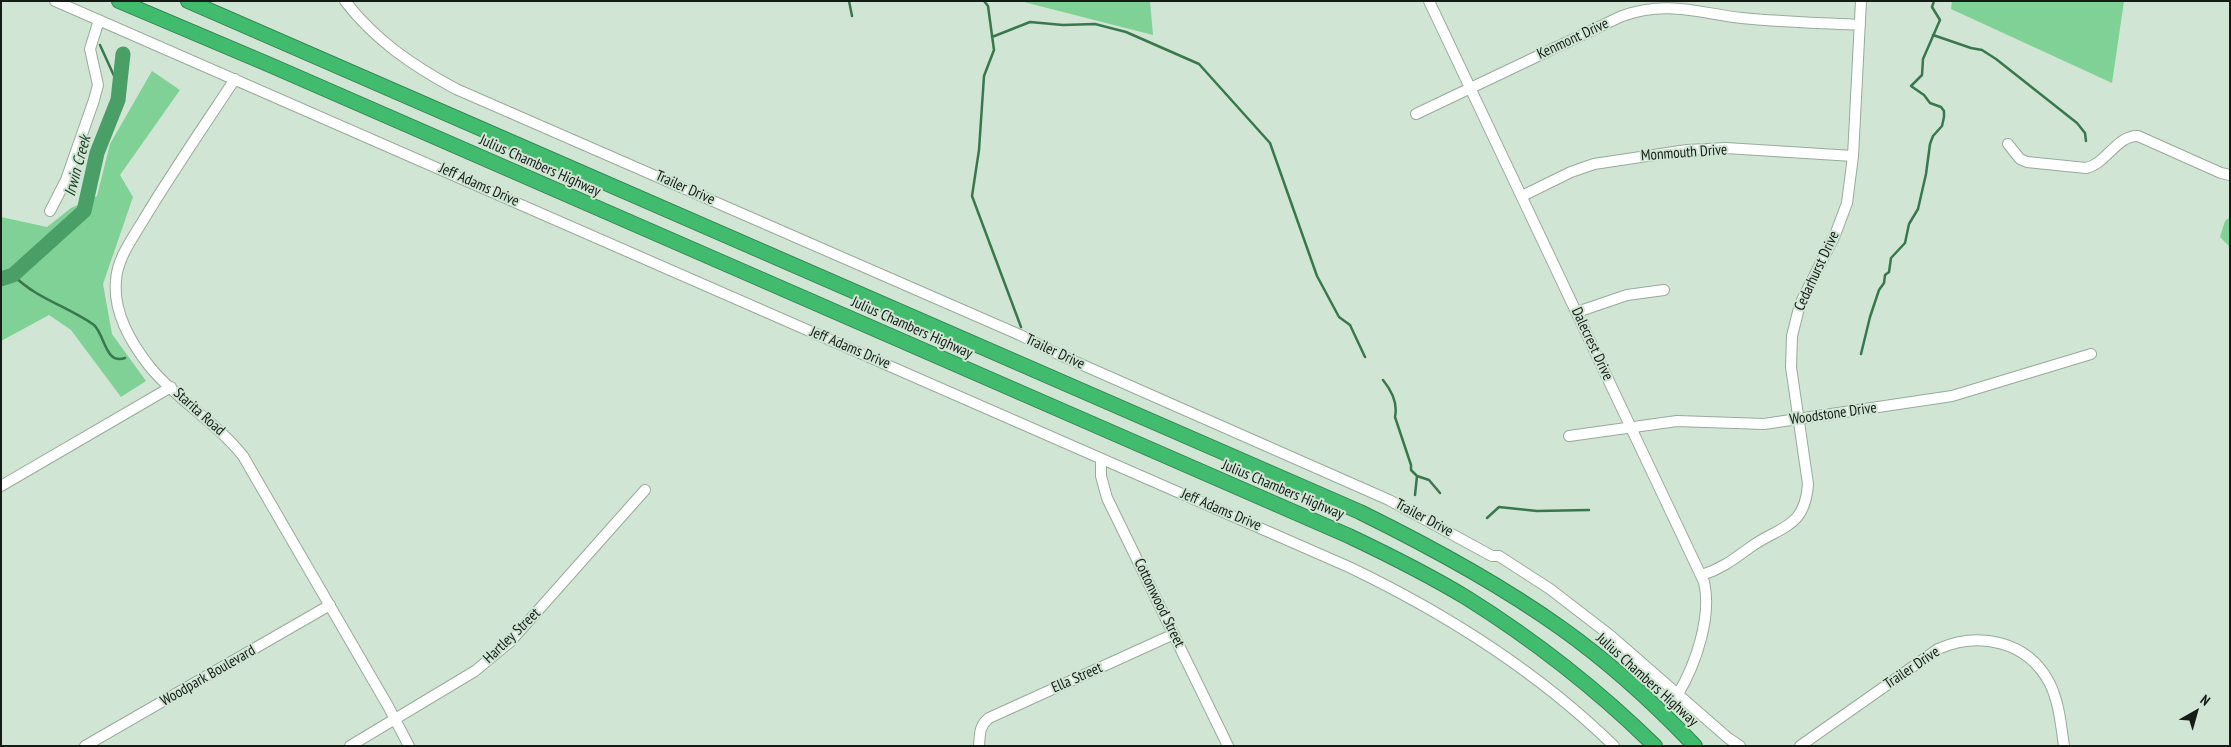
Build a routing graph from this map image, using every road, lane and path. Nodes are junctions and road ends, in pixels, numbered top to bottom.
1 (55, 1) edge
2 (119, 1) edge
3 (188, 1) edge
4 (346, 1) edge
5 (1429, 1) edge
6 (1861, 1) edge
7 (99, 20) junction
8 (1860, 25) junction
9 (235, 79) junction
10 (1470, 88) junction
11 (1416, 114) dead end
12 (2008, 144) dead end
13 (1853, 156) junction
14 (2230, 175) edge
15 (1522, 196) junction
16 (50, 211) dead end
17 (1664, 290) dead end
18 (1577, 312) junction
19 (2092, 354) dead end
20 (171, 387) junction
21 (1799, 419) junction
22 (1631, 427) junction
23 (1570, 436) dead end
24 (1102, 458) junction
25 (1, 486) edge
26 (645, 490) dead end
27 (1702, 575) junction
28 (330, 605) junction
29 (1174, 634) junction
30 (1678, 694) junction
31 (394, 719) junction
32 (85, 746) edge
33 (350, 746) edge
34 (409, 746) edge
35 (979, 746) edge
36 (1228, 746) edge
37 (1614, 746) edge
38 (1656, 746) edge
39 (1695, 746) edge
40 (1740, 746) edge
41 (1800, 746) edge
42 (2064, 746) edge

1 - 7 street, Jeff Adams Drive
2 - 38 highway, Julius Chambers Highway
3 - 39 highway, Julius Chambers Highway
4 - 30 street, Trailer Drive
5 - 10 street, Dalecrest Drive
6 - 8 street, Cedarhurst Drive
7 - 9 street, Jeff Adams Drive
7 - 16 street
8 - 10 street, Kenmont Drive
8 - 13 street, Cedarhurst Drive
9 - 20 street, Starita Road
9 - 24 street, Jeff Adams Drive
10 - 11 street, Kenmont Drive
10 - 15 street, Dalecrest Drive
12 - 14 street
13 - 15 street, Monmouth Drive
13 - 21 street, Cedarhurst Drive
15 - 18 street, Dalecrest Drive
17 - 18 street
18 - 22 street, Dalecrest Drive
19 - 21 street, Woodstone Drive
20 - 25 street
20 - 28 street, Starita Road
21 - 22 street, Woodstone Drive
21 - 27 street, Cedarhurst Drive
22 - 23 street, Woodstone Drive
22 - 27 street, Dalecrest Drive
24 - 29 street, Cottonwood Street
24 - 37 street, Jeff Adams Drive
26 - 31 street, Hartley Street
27 - 30 street, Dalecrest Drive
28 - 31 street, Starita Road
28 - 32 street, Woodpark Boulevard
29 - 35 street, Ella Street
29 - 36 street, Cottonwood Street
30 - 40 street, Trailer Drive
31 - 33 street, Hartley Street
31 - 34 street, Starita Road
41 - 42 street, Trailer Drive

